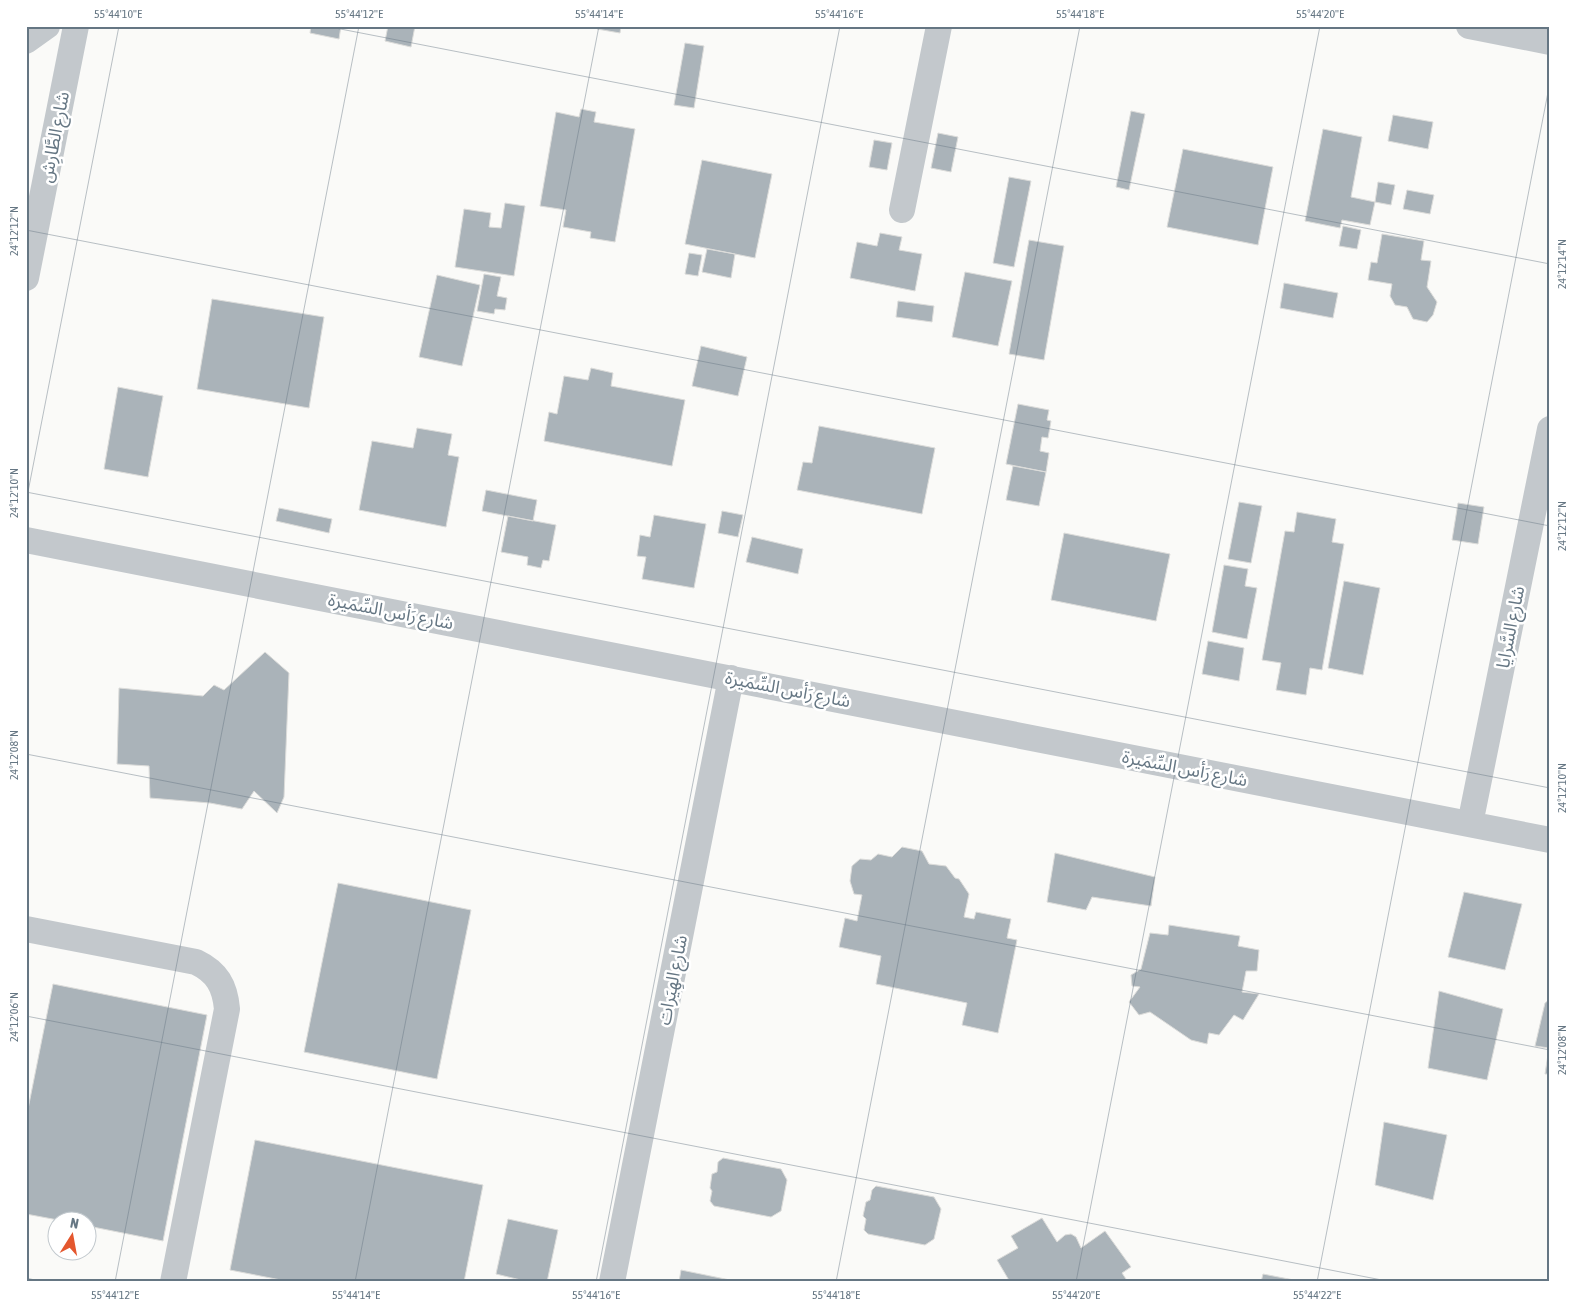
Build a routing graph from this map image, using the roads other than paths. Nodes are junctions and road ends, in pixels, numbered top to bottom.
1 (47, 26) edge
2 (76, 26) edge
3 (939, 26) edge
4 (1470, 26) edge
5 (1500, 29) edge
6 (26, 41) edge
7 (1550, 42) edge
8 (902, 210) dead end
9 (26, 278) edge
10 (1550, 429) edge
11 (26, 540) edge
12 (731, 678) junction
13 (1470, 824) junction
14 (1550, 840) edge
15 (26, 929) edge
16 (173, 1282) edge
17 (612, 1282) edge

1 - 6 street
2 - 9 street, شارع الطَّارِش
3 - 8 street
4 - 5 street
5 - 7 street
10 - 13 street, شارع السَّرايا
11 - 12 street, شارع رَأس السِّمَيرة
12 - 13 street, شارع رَأس السِّمَيرة
12 - 17 street, شارع الهِيَرات
13 - 14 street, شارع رَأس السِّمَيرة
15 - 16 street

